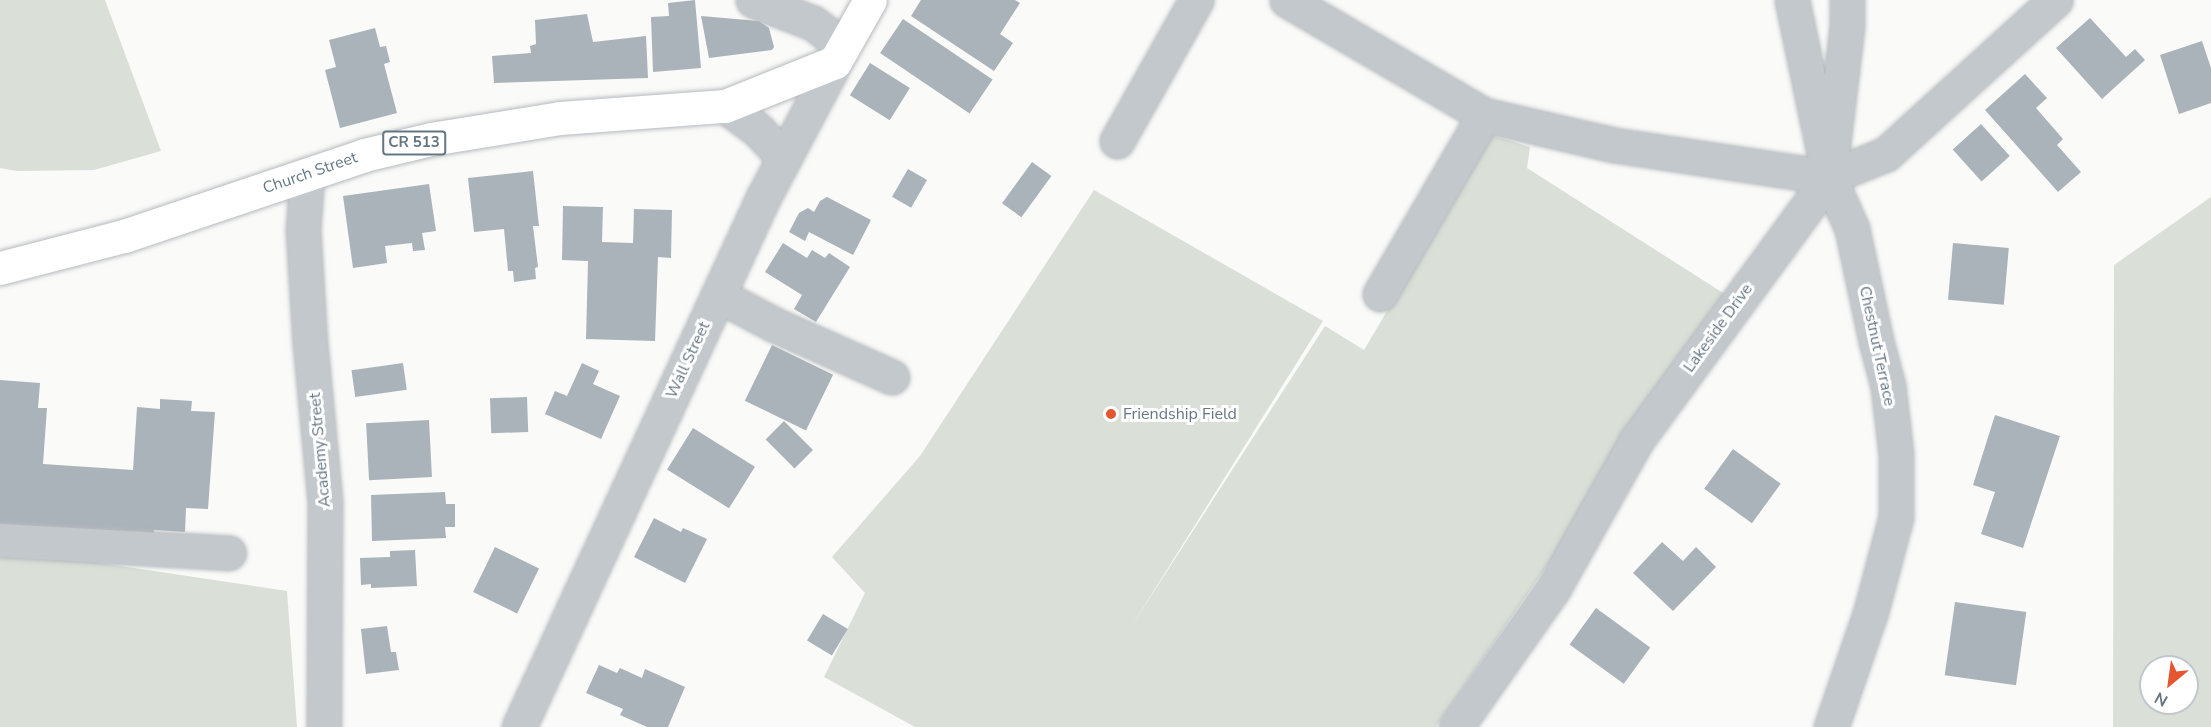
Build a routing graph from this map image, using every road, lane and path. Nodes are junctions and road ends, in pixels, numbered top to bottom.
1 (753, 0) edge
2 (870, 0) edge
3 (1196, 0) edge
4 (1287, 0) edge
5 (1792, 0) edge
6 (1847, 0) edge
7 (2055, 0) edge
8 (839, 54) junction
9 (725, 106) junction
10 (1484, 115) junction
11 (1117, 141) dead end
12 (783, 157) junction
13 (307, 174) junction
14 (1829, 177) junction
15 (0, 268) edge
16 (1380, 294) dead end
17 (718, 295) junction
18 (892, 377) dead end
19 (0, 540) edge
20 (229, 553) dead end
21 (324, 727) edge
22 (519, 727) edge
23 (1456, 727) edge
24 (1831, 727) edge

1 - 8 street
2 - 8 main road, Wall Street
3 - 11 street
4 - 10 street
5 - 14 street, Chestnut Terrace
6 - 14 street
7 - 14 street
8 - 9 main road, Church Street / CR 513
8 - 12 street, Wall Street
9 - 12 street
9 - 13 main road, Church Street / CR 513
10 - 14 street
10 - 16 street
12 - 17 street, Wall Street
13 - 15 main road, Church Street / CR 513
13 - 21 street, Academy Street
14 - 23 street, Lakeside Drive
14 - 24 street, Chestnut Terrace
17 - 18 street
17 - 22 street, Wall Street
19 - 20 street

